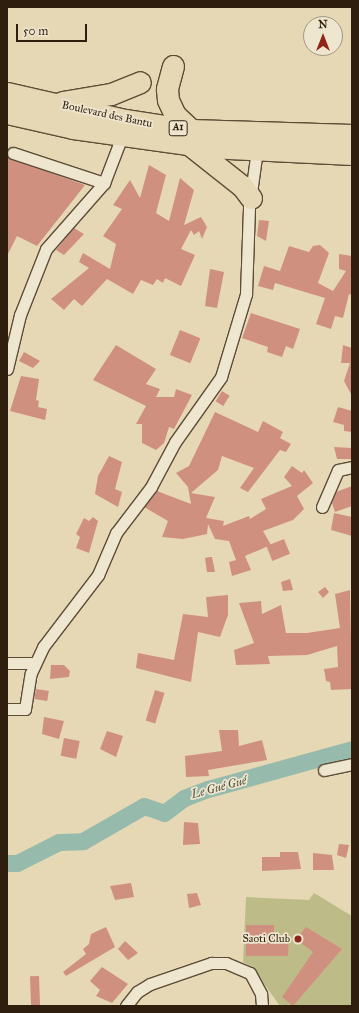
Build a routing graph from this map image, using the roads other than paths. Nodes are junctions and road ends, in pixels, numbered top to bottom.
1 (173, 66) dead end
2 (140, 82) dead end
3 (7, 93) edge
4 (52, 104) junction
5 (7, 113) edge
6 (352, 135) edge
7 (122, 136) junction
8 (190, 137) junction
9 (257, 150) junction
10 (13, 153) dead end
11 (352, 154) edge
12 (104, 183) junction
13 (251, 198) junction
14 (7, 369) edge
15 (352, 467) edge
16 (322, 507) dead end
17 (7, 663) edge
18 (34, 663) junction
19 (7, 709) edge
20 (352, 764) edge
21 (324, 770) dead end
22 (126, 1006) edge
23 (262, 1006) edge

1 - 8 highway
2 - 4 highway
3 - 4 highway, Boulevard des Bantu / A1
4 - 8 highway, Boulevard des Bantu / A1
5 - 7 highway, Boulevard des Bantu / A1
6 - 8 highway, Boulevard des Bantu / A1
7 - 8 highway, Boulevard des Bantu / A1
7 - 12 street
8 - 9 highway, Boulevard des Bantu / A1
8 - 13 highway
9 - 11 highway, Boulevard des Bantu / A1
9 - 13 street
10 - 12 street
12 - 14 street
13 - 18 street
15 - 16 street
17 - 18 street
18 - 19 street
20 - 21 street
22 - 23 street

